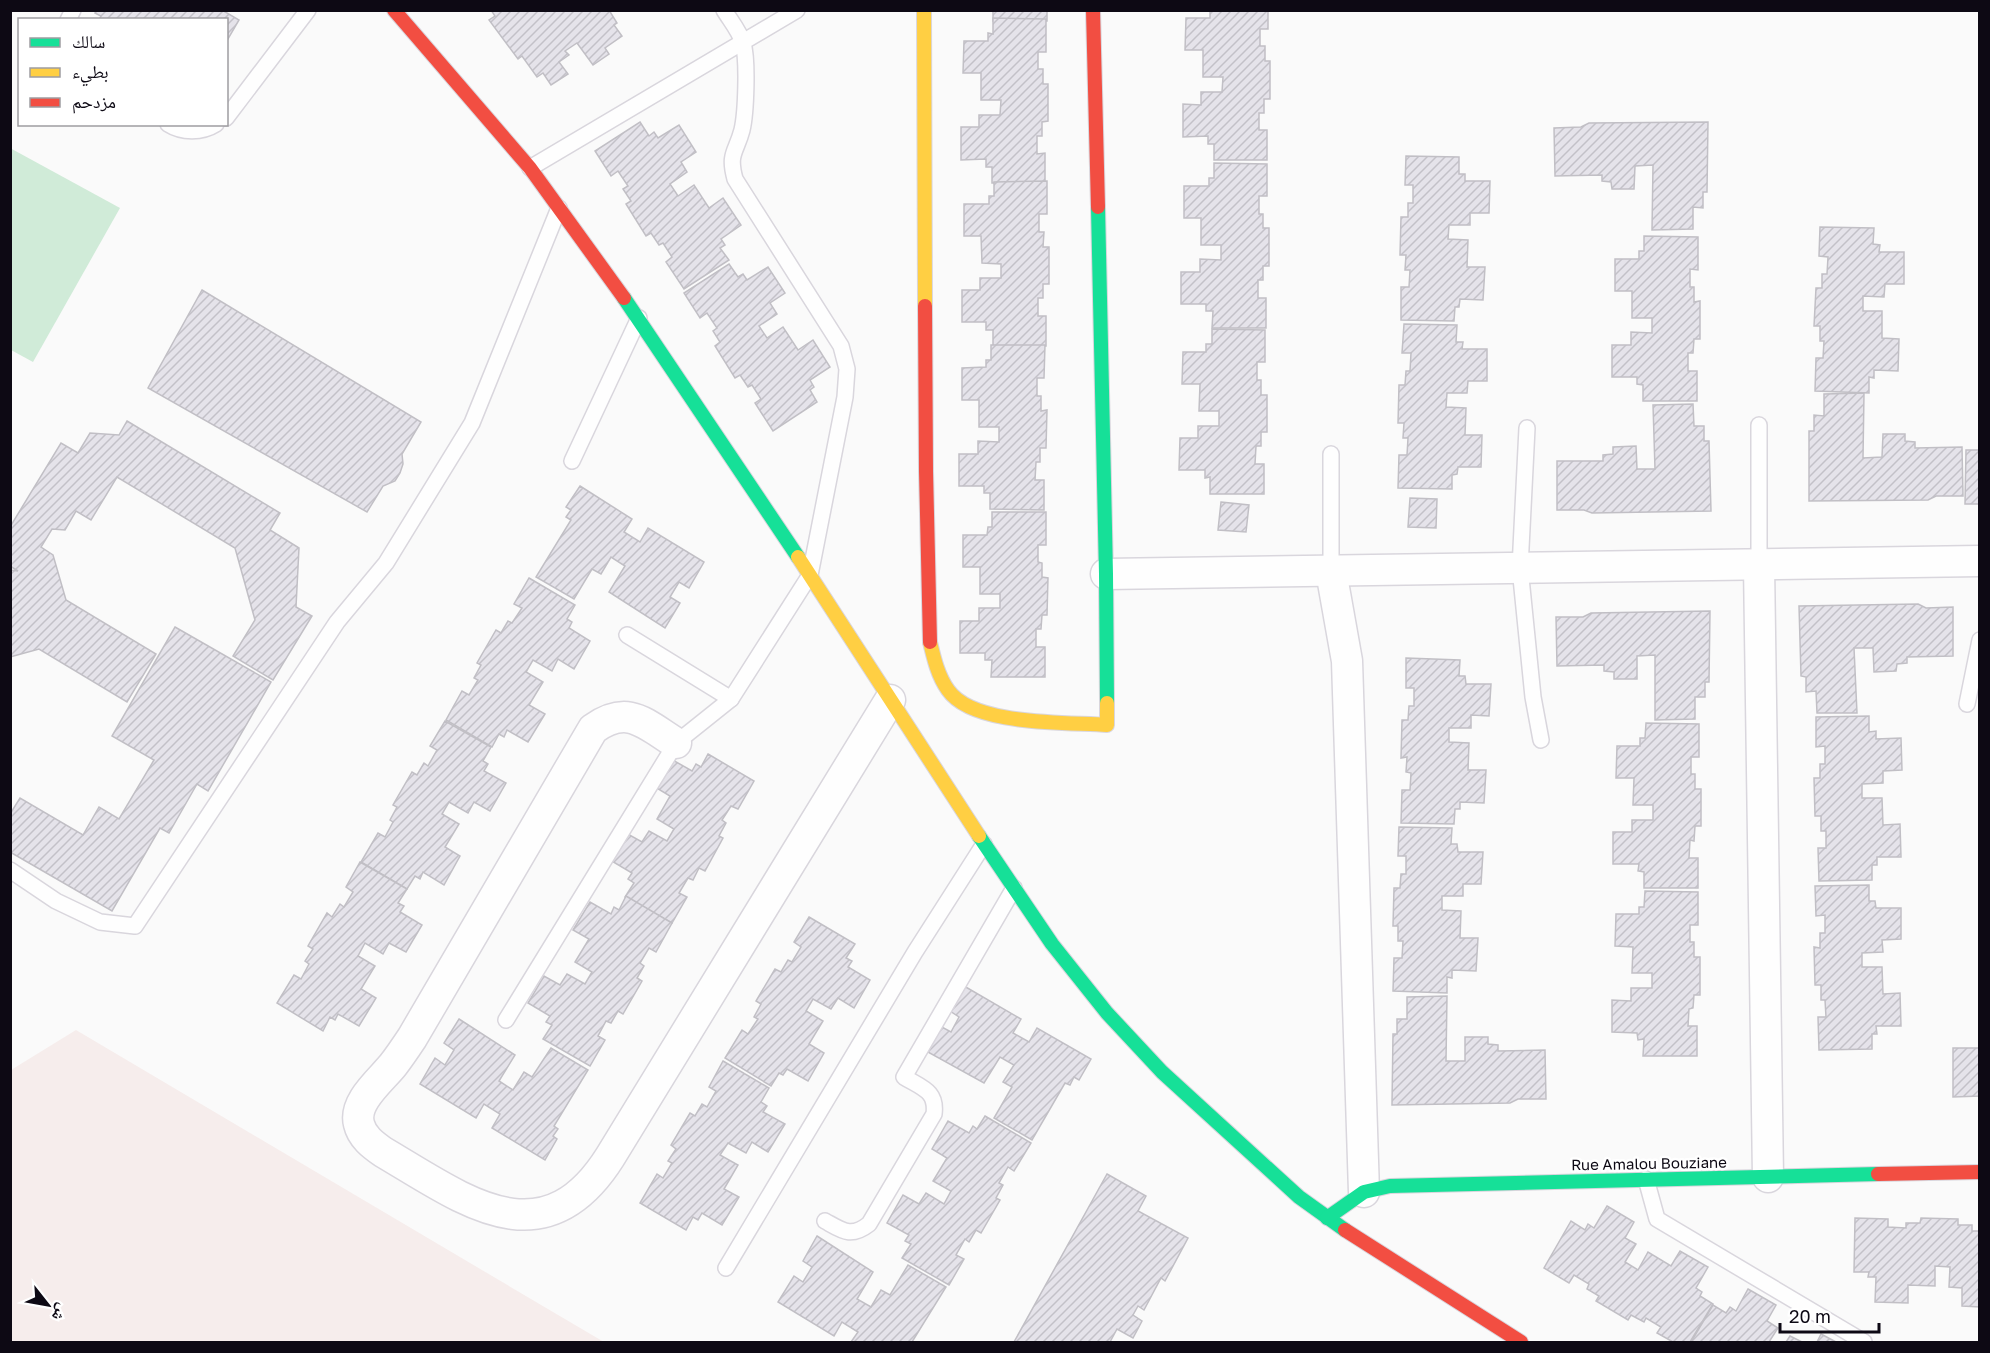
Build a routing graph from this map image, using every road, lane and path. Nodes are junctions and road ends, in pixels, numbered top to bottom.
1 (308, 10) edge
2 (394, 10) edge
3 (724, 10) edge
4 (797, 10) edge
5 (924, 10) edge
6 (1093, 10) edge
7 (743, 43) junction
8 (228, 115) edge
9 (171, 126) edge
10 (213, 126) edge
11 (530, 168) junction
12 (559, 208) junction
13 (639, 318) junction
14 (1759, 425) dead end
15 (1527, 428) dead end
16 (1331, 454) dead end
17 (572, 461) dead end
18 (1980, 561) edge
19 (1759, 565) junction
20 (1520, 568) junction
21 (1331, 571) junction
22 (1106, 574) junction
23 (810, 575) junction
24 (627, 635) dead end
25 (1980, 639) edge
26 (731, 699) junction
27 (890, 700) junction
28 (1967, 704) dead end
29 (1541, 740) dead end
30 (676, 743) junction
31 (984, 844) junction
32 (10, 870) edge
33 (1014, 888) junction
34 (506, 1020) dead end
35 (1980, 1172) edge
36 (1768, 1176) junction
37 (1646, 1179) junction
38 (1364, 1192) junction
39 (1327, 1218) junction
40 (825, 1221) dead end
41 (726, 1268) dead end
42 (1521, 1342) edge
43 (1864, 1342) edge

1 - 8 lane
2 - 11 street
3 - 7 lane
4 - 7 lane
5 - 22 street
6 - 22 street
7 - 11 lane
7 - 23 lane
9 - 10 lane
11 - 12 street
12 - 13 street
12 - 32 lane
13 - 17 lane
13 - 23 street
14 - 19 lane
15 - 20 lane
16 - 21 lane
18 - 19 street
19 - 20 street
19 - 36 street
20 - 21 street
20 - 29 lane
21 - 22 street
21 - 38 street
23 - 26 lane
23 - 27 street
24 - 26 lane
25 - 28 lane
26 - 30 lane
27 - 30 street
27 - 31 street
30 - 34 lane
31 - 33 street
31 - 41 lane
33 - 39 street
33 - 40 lane
35 - 36 street, Rue Amalou Bouziane
36 - 37 street, Rue Amalou Bouziane
37 - 38 street, Rue Amalou Bouziane
37 - 43 lane
38 - 39 street, Rue Amalou Bouziane
39 - 42 street

